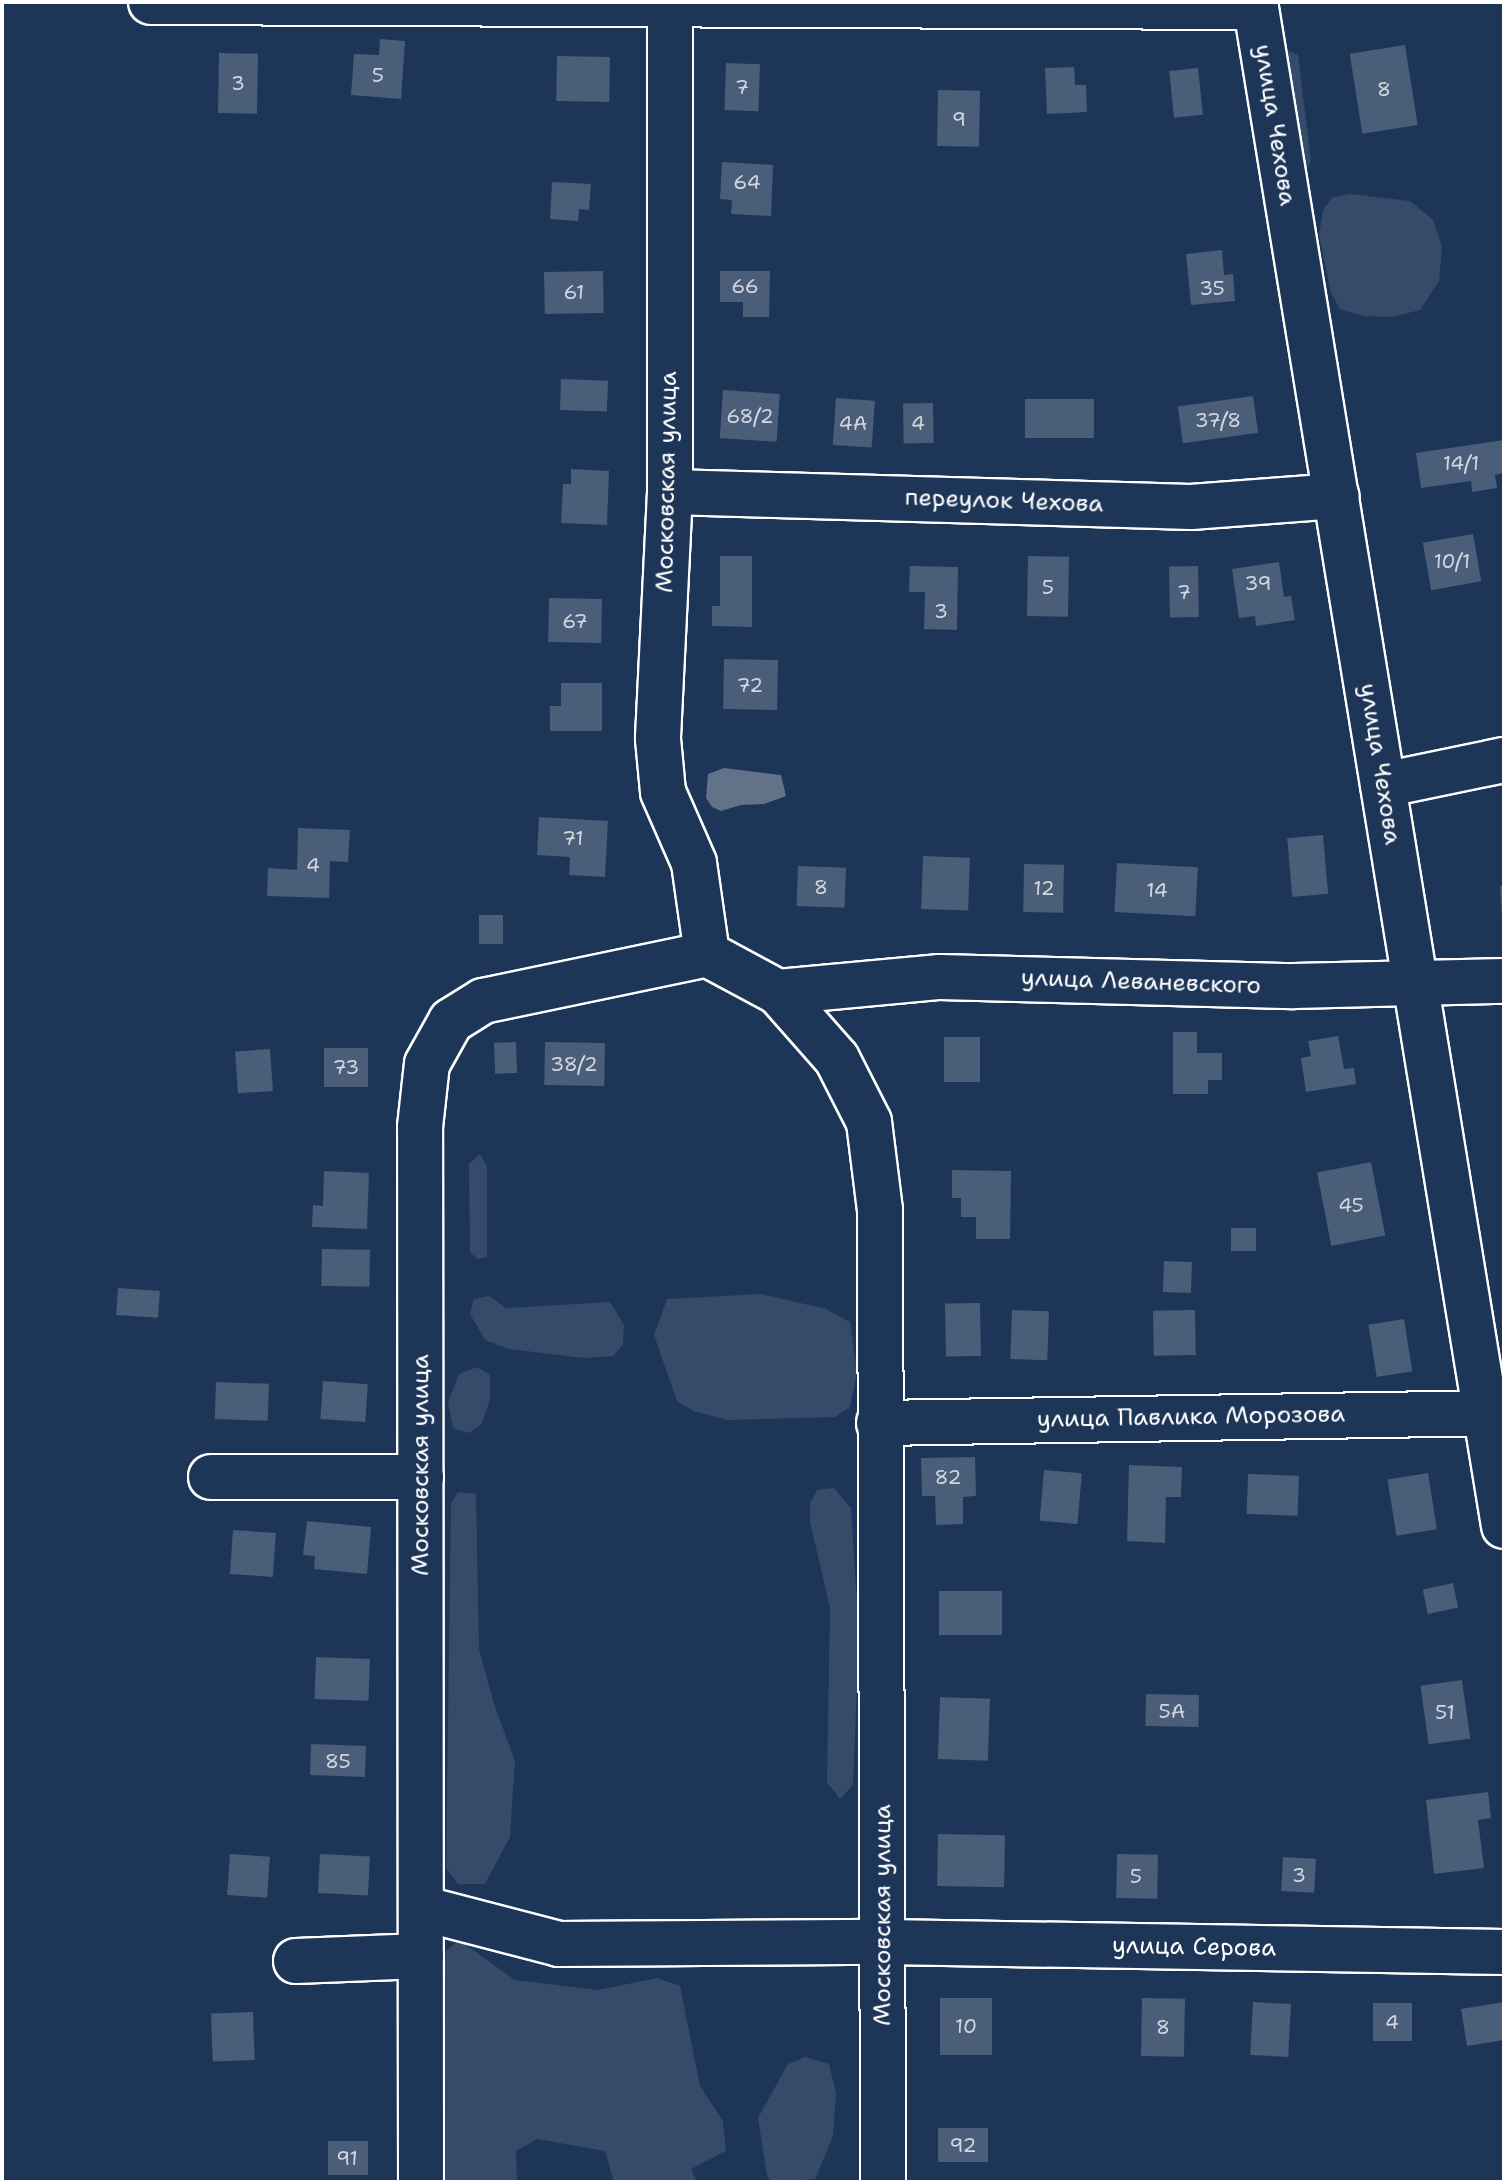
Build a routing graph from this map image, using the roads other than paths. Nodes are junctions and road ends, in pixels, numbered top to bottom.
1 (151, 2) edge
2 (670, 4) edge
3 (1256, 5) edge
4 (670, 492) junction
5 (1337, 496) junction
6 (1504, 760) edge
7 (1383, 785) junction
8 (707, 954) junction
9 (1504, 981) edge
10 (1416, 982) junction
11 (778, 992) junction
12 (1495, 1413) edge
13 (879, 1423) junction
14 (211, 1477) dead end
15 (421, 1477) junction
16 (1504, 1526) edge
17 (421, 1908) junction
18 (884, 1942) junction
19 (1504, 1952) edge
20 (421, 1956) junction
21 (296, 1961) dead end
22 (421, 2182) edge
23 (883, 2182) edge

1 - 2 street
2 - 3 street
2 - 4 street, Московская улица
3 - 5 street, улица Чехова
4 - 5 street, переулок Чехова
4 - 8 street, Московская улица
5 - 7 street, улица Чехова
6 - 7 street
7 - 10 street, улица Чехова
8 - 11 street, Московская улица
8 - 15 street, Московская улица
9 - 10 street, улица Леваневского
10 - 11 street, улица Леваневского
10 - 12 street, улица Чехова
11 - 13 street, Московская улица
12 - 13 street, улица Павлика Морозова
12 - 16 street, улица Чехова
13 - 18 street, Московская улица
14 - 15 street
15 - 17 street, Московская улица
17 - 18 street, улица Серова
17 - 20 street, Московская улица
18 - 19 street, улица Серова
18 - 23 street, Московская улица
20 - 21 street
20 - 22 street, Московская улица

